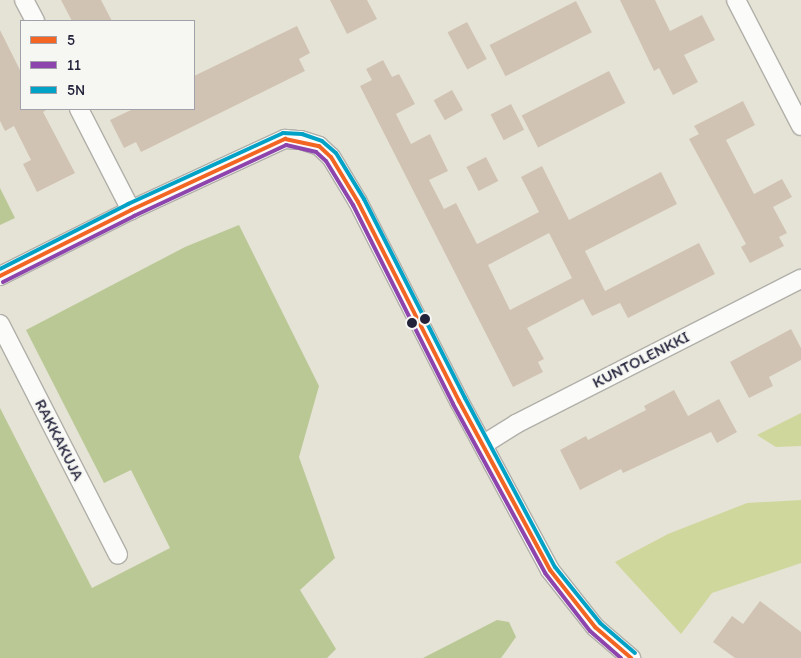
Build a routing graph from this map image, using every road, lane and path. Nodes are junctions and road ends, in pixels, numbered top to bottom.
1 (24, 0) edge
2 (736, 0) edge
3 (34, 20) edge
4 (81, 110) edge
5 (801, 126) edge
6 (131, 210) junction
7 (0, 276) edge
8 (801, 279) edge
9 (0, 324) edge
10 (484, 444) junction
11 (118, 556) dead end
12 (631, 658) edge

1 - 3 street
2 - 5 street
4 - 6 street
6 - 7 street
6 - 10 street
8 - 10 street, KUNTOLENKKI
9 - 11 street, RAKKAKUJA
10 - 12 street

